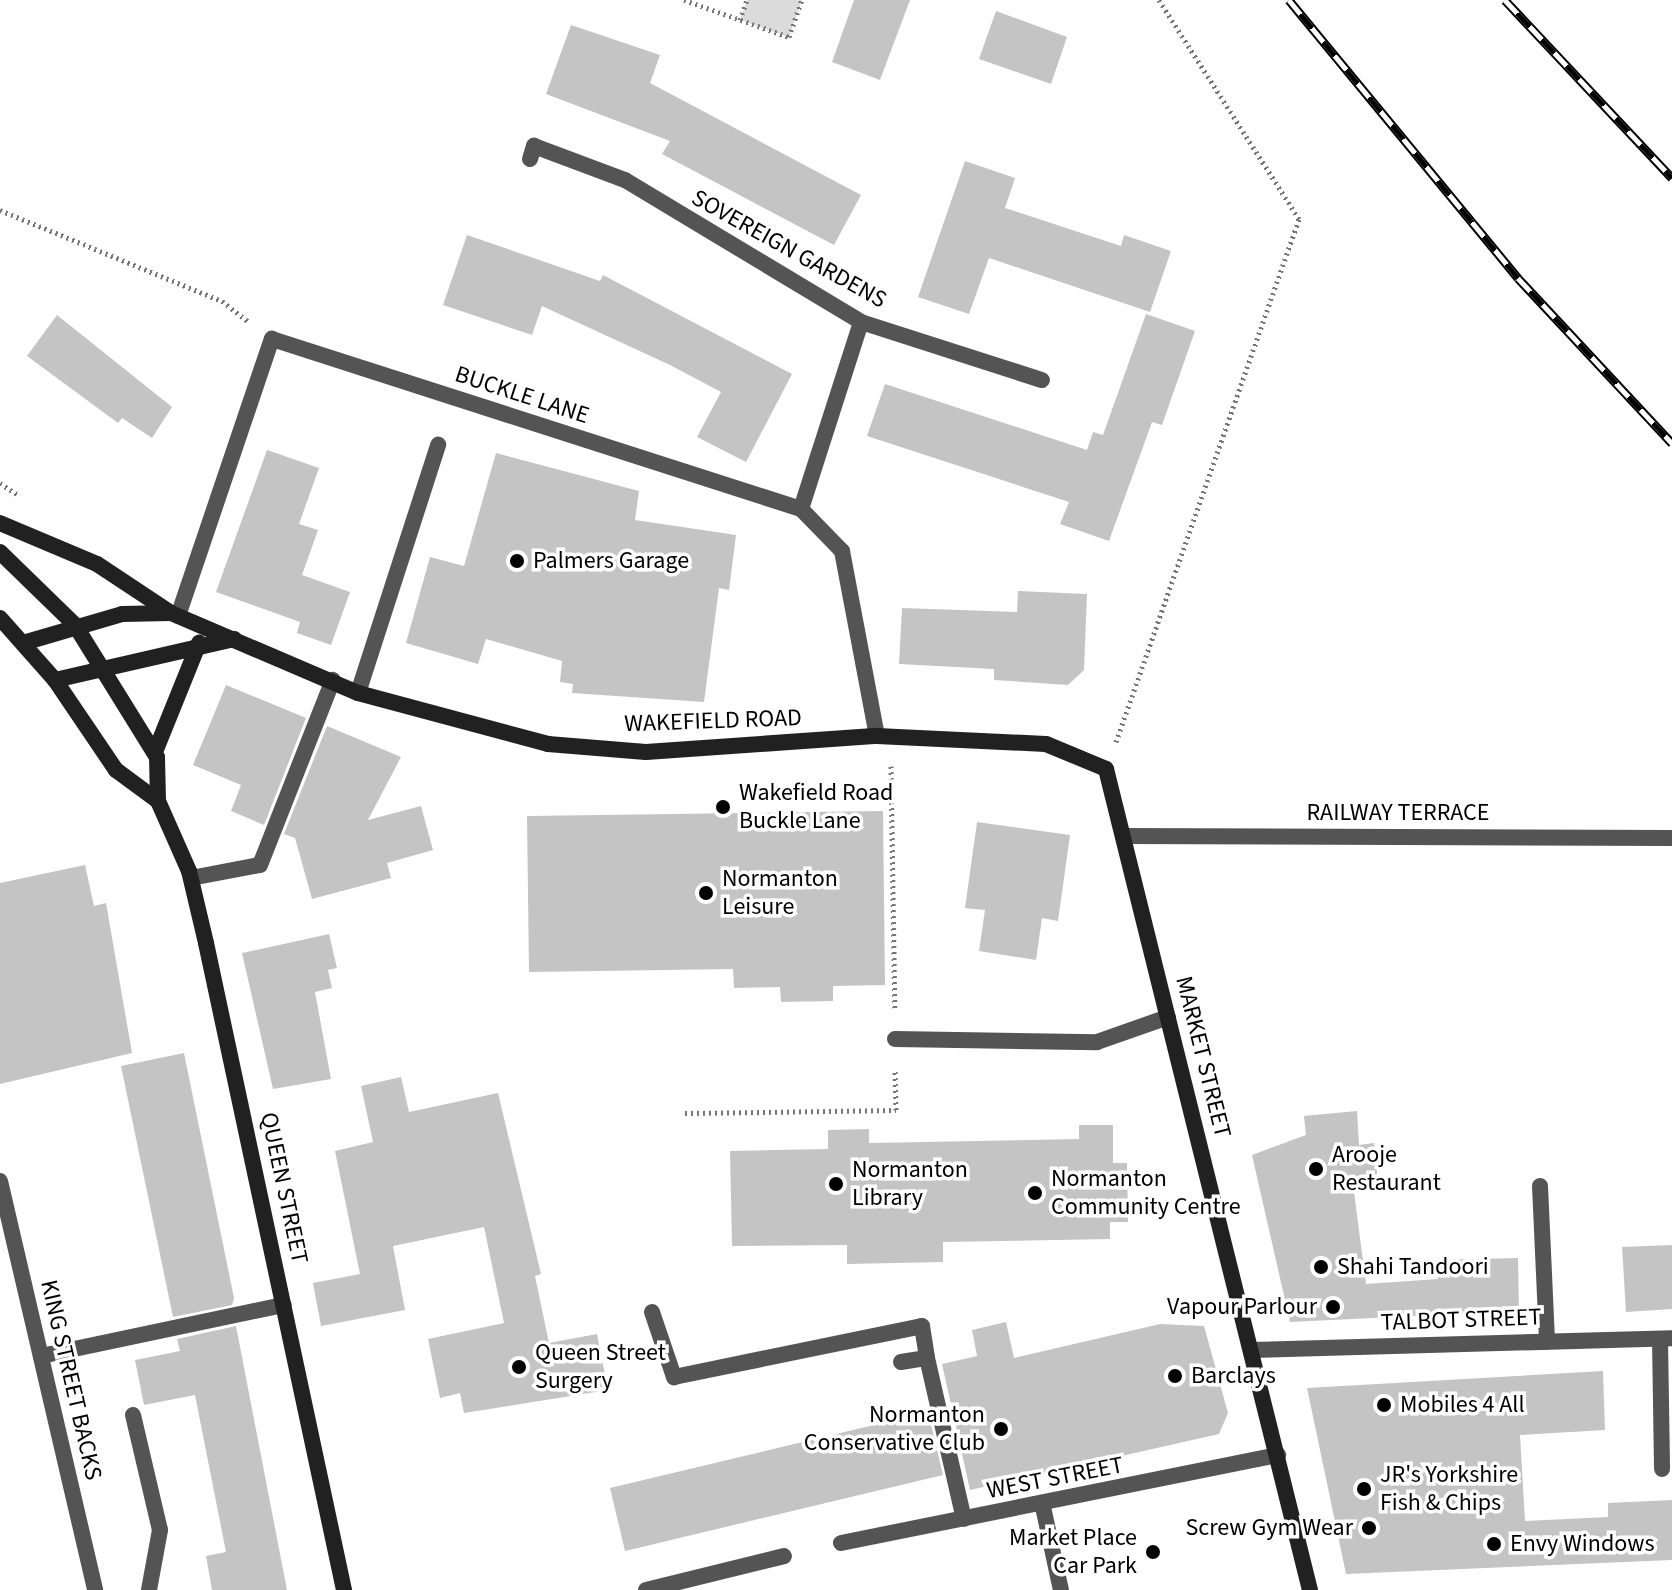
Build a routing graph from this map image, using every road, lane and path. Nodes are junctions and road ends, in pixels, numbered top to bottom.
1 (684, 0) edge
2 (747, 0) edge
3 (802, 0) edge
4 (1159, 0) edge
5 (740, 20) junction
6 (530, 159) dead end
7 (0, 210) edge
8 (861, 322) junction
9 (272, 339) junction
10 (1042, 380) dead end
11 (438, 445) dead end
12 (801, 509) junction
13 (0, 523) edge
14 (0, 552) edge
15 (175, 614) junction
16 (0, 618) edge
17 (75, 625) junction
18 (239, 638) junction
19 (23, 643) junction
20 (199, 643) junction
21 (102, 664) junction
22 (55, 680) junction
23 (333, 680) junction
24 (358, 693) junction
25 (884, 736) junction
26 (155, 752) junction
27 (1106, 769) junction
28 (158, 801) junction
29 (1123, 836) junction
30 (1672, 838) edge
31 (191, 878) junction
32 (1168, 1017) junction
33 (895, 1039) junction
34 (685, 1113) dead end
35 (0, 1181) edge
36 (1540, 1186) dead end
37 (284, 1305) junction
38 (652, 1312) dead end
39 (1666, 1338) edge
40 (1547, 1342) junction
41 (1251, 1350) junction
42 (41, 1356) junction
43 (927, 1358) junction
44 (901, 1362) dead end
45 (133, 1415) dead end
46 (1278, 1455) junction
47 (1662, 1469) dead end
48 (1043, 1507) junction
49 (964, 1519) junction
50 (841, 1543) dead end
51 (784, 1556) dead end
52 (95, 1590) edge
53 (149, 1590) edge
54 (344, 1590) edge
55 (646, 1590) edge
56 (1061, 1590) edge
57 (1310, 1590) edge

1 - 5 path
2 - 5 path
3 - 5 path
4 - 27 path
6 - 8 street, SOVEREIGN GARDENS
7 - 9 path
8 - 10 street, SOVEREIGN GARDENS
8 - 12 street
9 - 12 street, BUCKLE LANE
9 - 15 street
11 - 24 street
12 - 25 street, BUCKLE LANE
13 - 15 street, WAKEFIELD ROAD
14 - 17 street, QUEEN STREET
15 - 17 street, WAKEFIELD ROAD
15 - 18 street, WAKEFIELD ROAD
16 - 19 street
17 - 19 street, WAKEFIELD ROAD
17 - 21 street, QUEEN STREET
18 - 20 street
18 - 23 street, WAKEFIELD ROAD
19 - 22 street
20 - 21 street
20 - 26 street
21 - 22 street
21 - 26 street, QUEEN STREET
22 - 28 street
23 - 24 street, WAKEFIELD ROAD
23 - 31 street
24 - 25 street, WAKEFIELD ROAD
25 - 27 street, WAKEFIELD ROAD
25 - 33 path
26 - 28 street, QUEEN STREET
27 - 29 street, MARKET STREET
28 - 31 street, QUEEN STREET
29 - 30 street, RAILWAY TERRACE
29 - 32 street, MARKET STREET
31 - 37 street, QUEEN STREET
32 - 33 street
32 - 41 street, MARKET STREET
33 - 34 path
35 - 42 street, KING STREET BACKS
36 - 40 street
37 - 42 street
37 - 54 street, QUEEN STREET
38 - 43 street
39 - 40 street, TALBOT STREET
39 - 47 street
40 - 41 street, TALBOT STREET
41 - 46 street, MARKET STREET
42 - 52 street, KING STREET BACKS
43 - 44 street
43 - 49 street
45 - 53 street
46 - 48 street, WEST STREET
46 - 57 street, MARKET STREET
48 - 49 street, WEST STREET
48 - 56 street
49 - 50 street, WEST STREET
51 - 55 street

